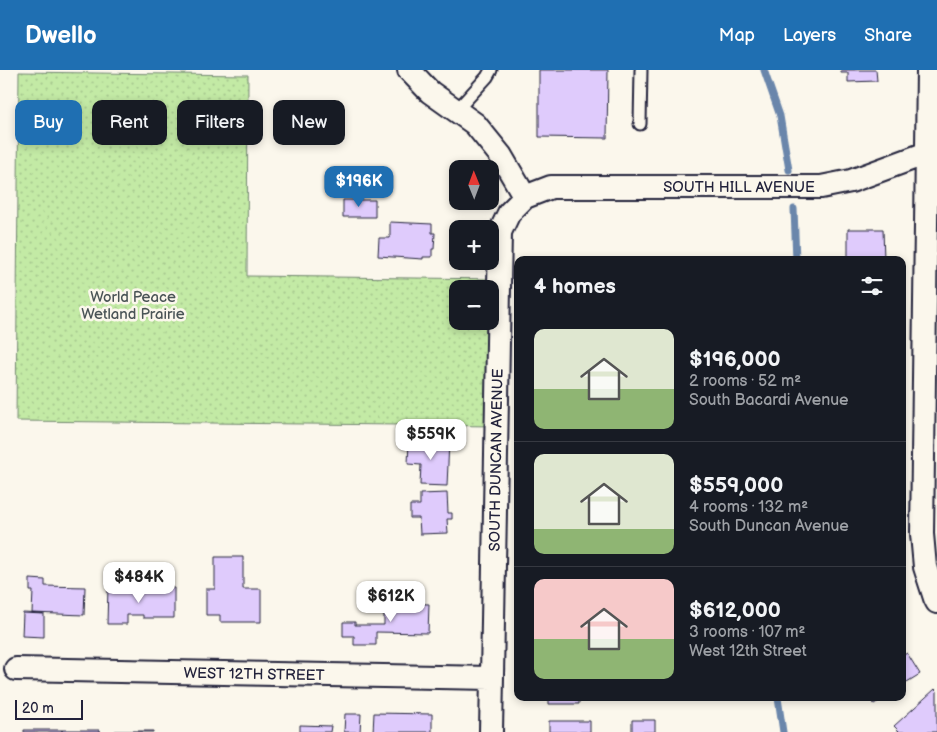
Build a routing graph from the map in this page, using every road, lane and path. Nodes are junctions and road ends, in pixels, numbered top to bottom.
1 (409, 70) edge
2 (491, 70) edge
3 (641, 70) edge
4 (928, 70) edge
5 (456, 111) junction
6 (640, 124) dead end
7 (926, 153) junction
8 (525, 197) junction
9 (931, 329) edge
10 (937, 602) edge
11 (16, 669) dead end
12 (492, 678) junction
13 (492, 732) edge

1 - 5 street
2 - 5 lane
3 - 6 lane
4 - 7 street
5 - 8 street
7 - 8 street, SOUTH HILL AVENUE
7 - 9 street
8 - 12 street, SOUTH DUNCAN AVENUE
9 - 10 street
11 - 12 street, WEST 12TH STREET
12 - 13 street, SOUTH DUNCAN AVENUE

